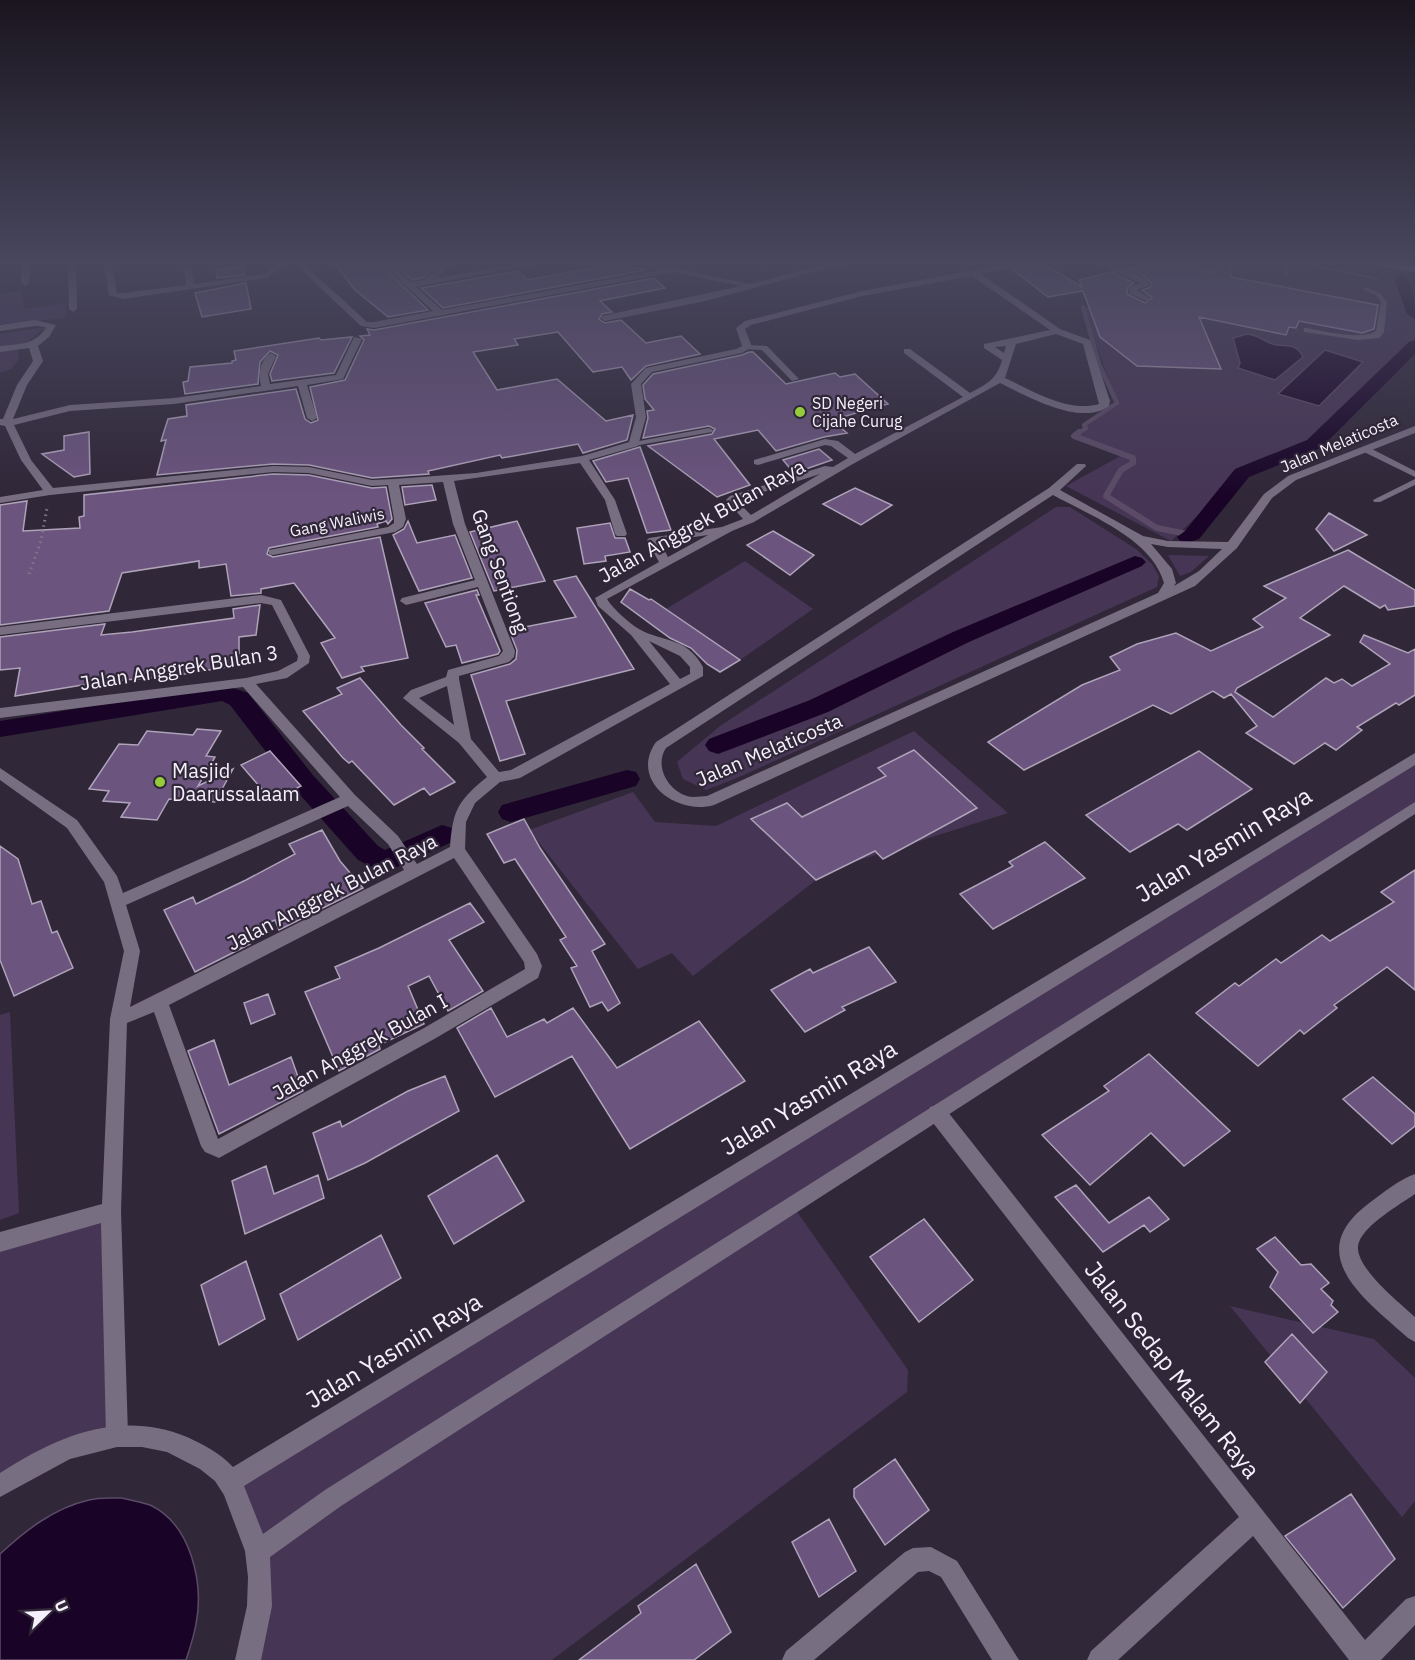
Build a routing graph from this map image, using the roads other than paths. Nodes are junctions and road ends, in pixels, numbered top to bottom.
1 (38, 341) edge
2 (356, 341) edge
3 (746, 341) edge
4 (1086, 341) edge
5 (1012, 342) joint
6 (33, 345) junction
7 (747, 347) junction
8 (0, 349) edge
9 (907, 351) dead end
10 (271, 356) dead end
11 (1006, 358) junction
12 (795, 379) dead end
13 (1000, 379) junction
14 (302, 384) junction
15 (266, 388) junction
16 (969, 397) junction
17 (312, 418) dead end
18 (5, 423) edge
19 (1415, 429) edge
20 (709, 430) dead end
21 (634, 444) junction
22 (1365, 449) junction
23 (582, 459) junction
24 (851, 461) junction
25 (758, 462) dead end
26 (1081, 466) dead end
27 (1415, 474) edge
28 (448, 478) junction
29 (393, 482) junction
30 (1415, 482) edge
31 (1053, 490) junction
32 (50, 492) junction
33 (0, 500) edge
34 (1377, 500) dead end
35 (750, 520) junction
36 (728, 529) junction
37 (621, 534) dead end
38 (1140, 539) junction
39 (1233, 546) junction
40 (273, 552) dead end
41 (665, 563) junction
42 (482, 582) junction
43 (1163, 595) junction
44 (406, 601) dead end
45 (0, 632) edge
46 (635, 632) junction
47 (452, 676) junction
48 (246, 682) junction
49 (678, 685) junction
50 (0, 713) edge
51 (464, 740) junction
52 (1415, 758) edge
53 (0, 773) edge
54 (496, 778) junction
55 (344, 802) junction
56 (1415, 807) edge
57 (457, 850) junction
58 (412, 868) junction
59 (118, 902) junction
60 (159, 1002) junction
61 (119, 1018) junction
62 (937, 1113) junction
63 (1415, 1183) edge
64 (111, 1211) junction
65 (0, 1242) edge
66 (1415, 1331) edge
67 (117, 1435) junction
68 (230, 1482) junction
69 (0, 1486) edge
70 (1254, 1519) junction
71 (257, 1552) junction
72 (1415, 1608) edge
73 (249, 1660) edge
74 (795, 1660) edge
75 (1006, 1660) edge
76 (1100, 1660) edge
77 (1365, 1660) edge

1 - 6 street
2 - 14 street
3 - 7 street
4 - 13 street
5 - 11 street
5 - 11 street
6 - 8 street
6 - 18 street
7 - 12 lane
7 - 21 street
9 - 16 street
10 - 15 street
11 - 13 street
13 - 16 street, Jalan Anggrek Bulan Raya
14 - 15 street
14 - 17 street
15 - 18 street
16 - 24 street, Jalan Anggrek Bulan Raya
18 - 32 street
19 - 22 street, Jalan Melaticosta
20 - 21 lane
21 - 23 street
22 - 27 lane
22 - 39 street, Jalan Melaticosta
23 - 28 street
23 - 37 street
24 - 25 street
24 - 35 street, Jalan Anggrek Bulan Raya
24 - 35 street
26 - 31 street, Jalan Melaticosta
28 - 29 street
28 - 42 street, Gang Sentiong
29 - 32 street
29 - 40 street, Gang Waliwis
30 - 34 lane
31 - 38 street
31 - 43 street, Jalan Melaticosta
32 - 33 street
35 - 36 street, Jalan Anggrek Bulan Raya
36 - 41 street, Jalan Anggrek Bulan Raya
36 - 41 street
38 - 39 street
38 - 43 street
39 - 43 street, Jalan Melaticosta
41 - 46 street, Jalan Anggrek Bulan Raya
42 - 44 street
42 - 47 street, Gang Sentiong
45 - 48 street, Jalan Anggrek Bulan 3
46 - 49 street, Jalan Anggrek Bulan Raya
46 - 49 street
47 - 51 street
47 - 51 street
48 - 50 street, Jalan Anggrek Bulan 3
48 - 55 street
49 - 54 street, Jalan Anggrek Bulan Raya
51 - 54 street
52 - 68 street, Jalan Yasmin Raya
53 - 59 street
54 - 57 street, Jalan Anggrek Bulan Raya
55 - 58 street
55 - 59 street
56 - 62 street
57 - 58 street, Jalan Anggrek Bulan Raya
57 - 60 street, Jalan Anggrek Bulan I
58 - 60 street, Jalan Anggrek Bulan Raya
59 - 61 street
60 - 61 street, Jalan Anggrek Bulan Raya
61 - 64 street
62 - 70 street, Jalan Sedap Malam Raya
62 - 71 street
63 - 66 street
64 - 65 street
64 - 67 street
67 - 68 street
67 - 69 street
68 - 71 street
70 - 76 street
70 - 77 street, Jalan Sedap Malam Raya
71 - 73 street
72 - 77 street
74 - 75 street

